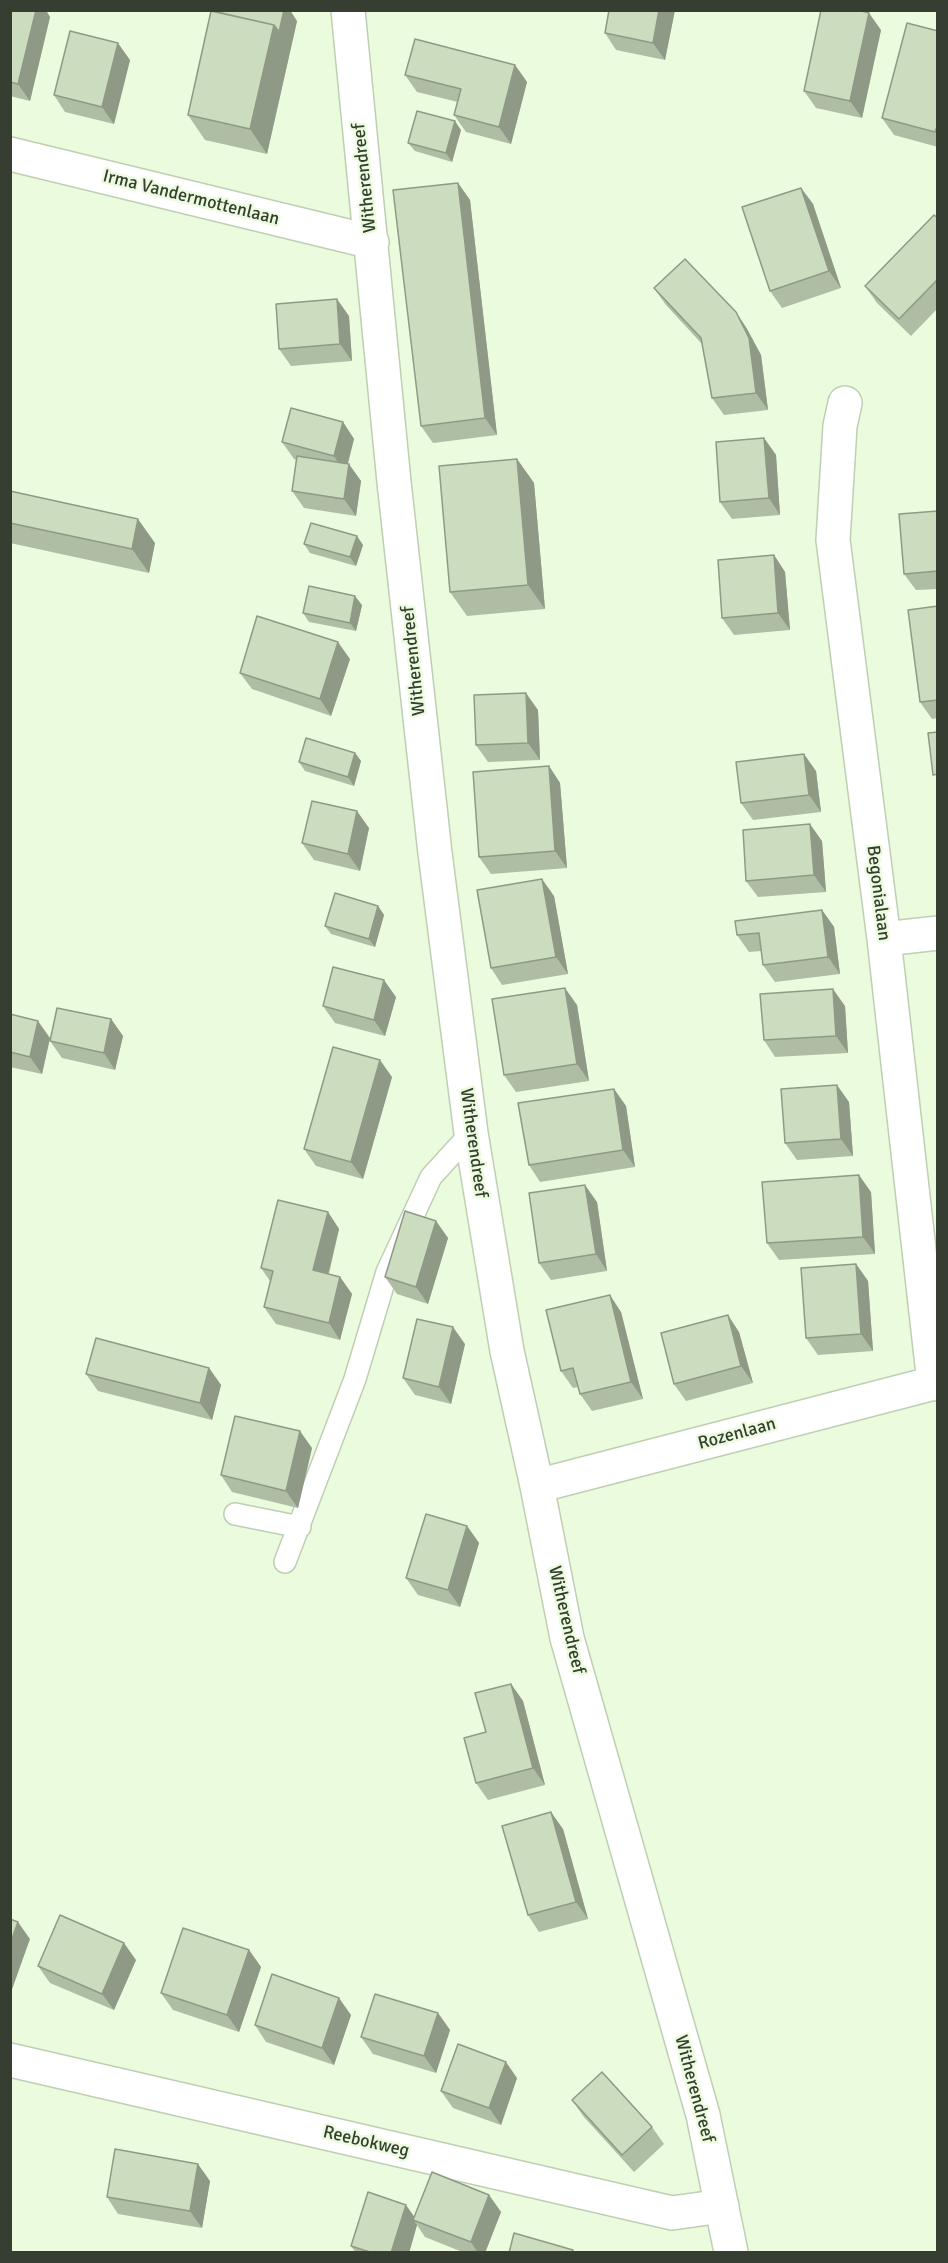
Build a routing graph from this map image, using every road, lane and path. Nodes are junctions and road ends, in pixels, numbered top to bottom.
1 (348, 10) edge
2 (10, 154) edge
3 (372, 242) junction
4 (844, 403) dead end
5 (938, 933) edge
6 (884, 939) junction
7 (471, 1133) junction
8 (936, 1384) edge
9 (537, 1486) junction
10 (235, 1514) dead end
11 (300, 1527) junction
12 (285, 1562) dead end
13 (10, 2060) edge
14 (722, 2206) junction
15 (731, 2253) edge

1 - 3 street, Witherendreef
2 - 3 street, Irma Vandermottenlaan
3 - 7 street, Witherendreef
4 - 6 street, Begonialaan
5 - 6 street
6 - 8 street, Begonialaan
7 - 9 street, Witherendreef
7 - 11 lane
8 - 9 street, Rozenlaan
9 - 14 street, Witherendreef
10 - 11 lane
11 - 12 lane
13 - 14 street, Reebokweg
14 - 15 street, Witherendreef

